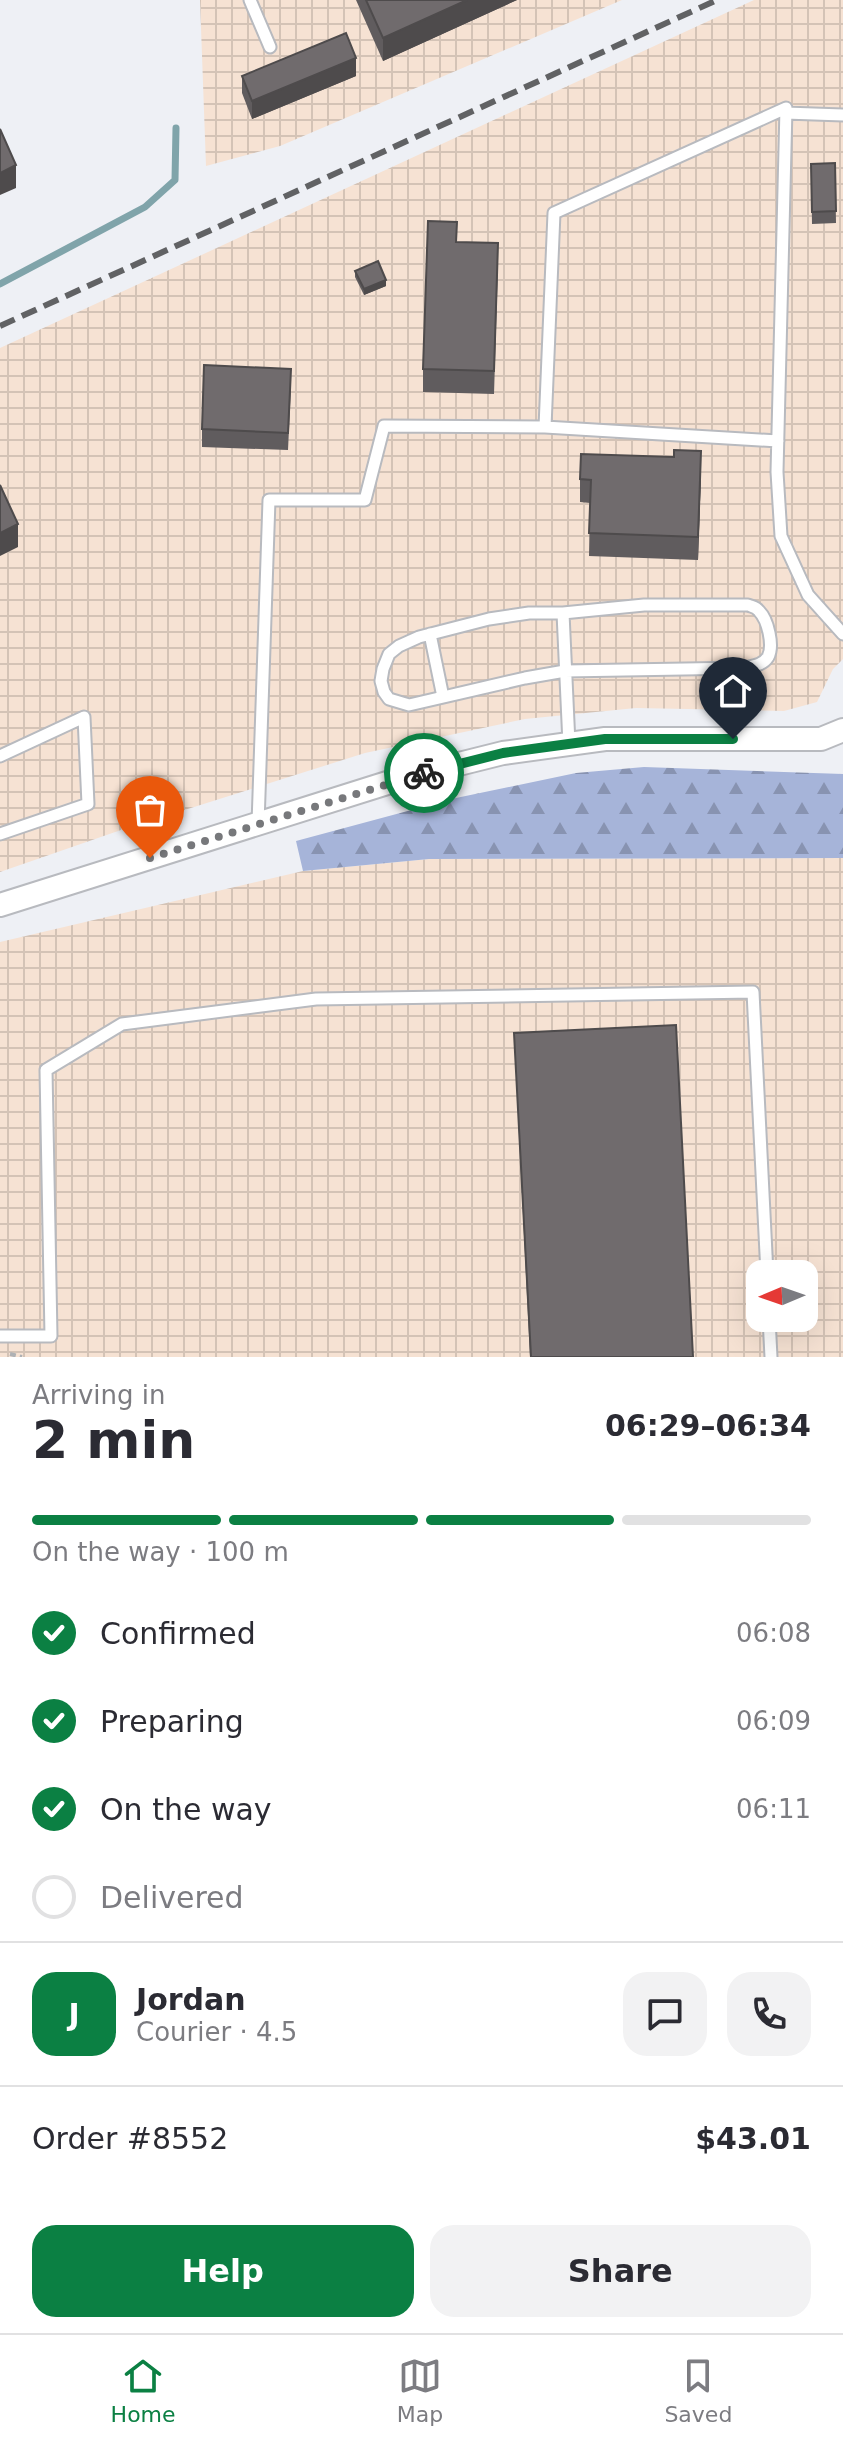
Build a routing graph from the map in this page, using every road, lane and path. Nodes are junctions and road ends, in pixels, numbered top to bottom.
1 (250, 0) edge
2 (270, 47) dead end
3 (785, 113) junction
4 (843, 115) edge
5 (545, 427) junction
6 (778, 441) junction
7 (563, 613) junction
8 (430, 634) junction
9 (843, 634) edge
10 (565, 671) junction
11 (443, 697) junction
12 (843, 730) edge
13 (569, 744) junction
14 (0, 756) edge
15 (249, 827) junction
16 (0, 834) edge
17 (0, 905) edge
18 (766, 1260) edge
19 (770, 1332) edge
20 (0, 1336) edge
21 (771, 1357) edge

1 - 2 lane
3 - 4 lane
3 - 5 lane
3 - 6 lane
5 - 6 lane
5 - 15 lane
6 - 9 lane
7 - 8 lane
7 - 10 lane
7 - 10 lane
8 - 11 lane
8 - 11 lane
10 - 11 lane
10 - 13 lane
12 - 13 street
13 - 15 street
14 - 16 lane
15 - 17 street
18 - 20 lane
19 - 21 lane

